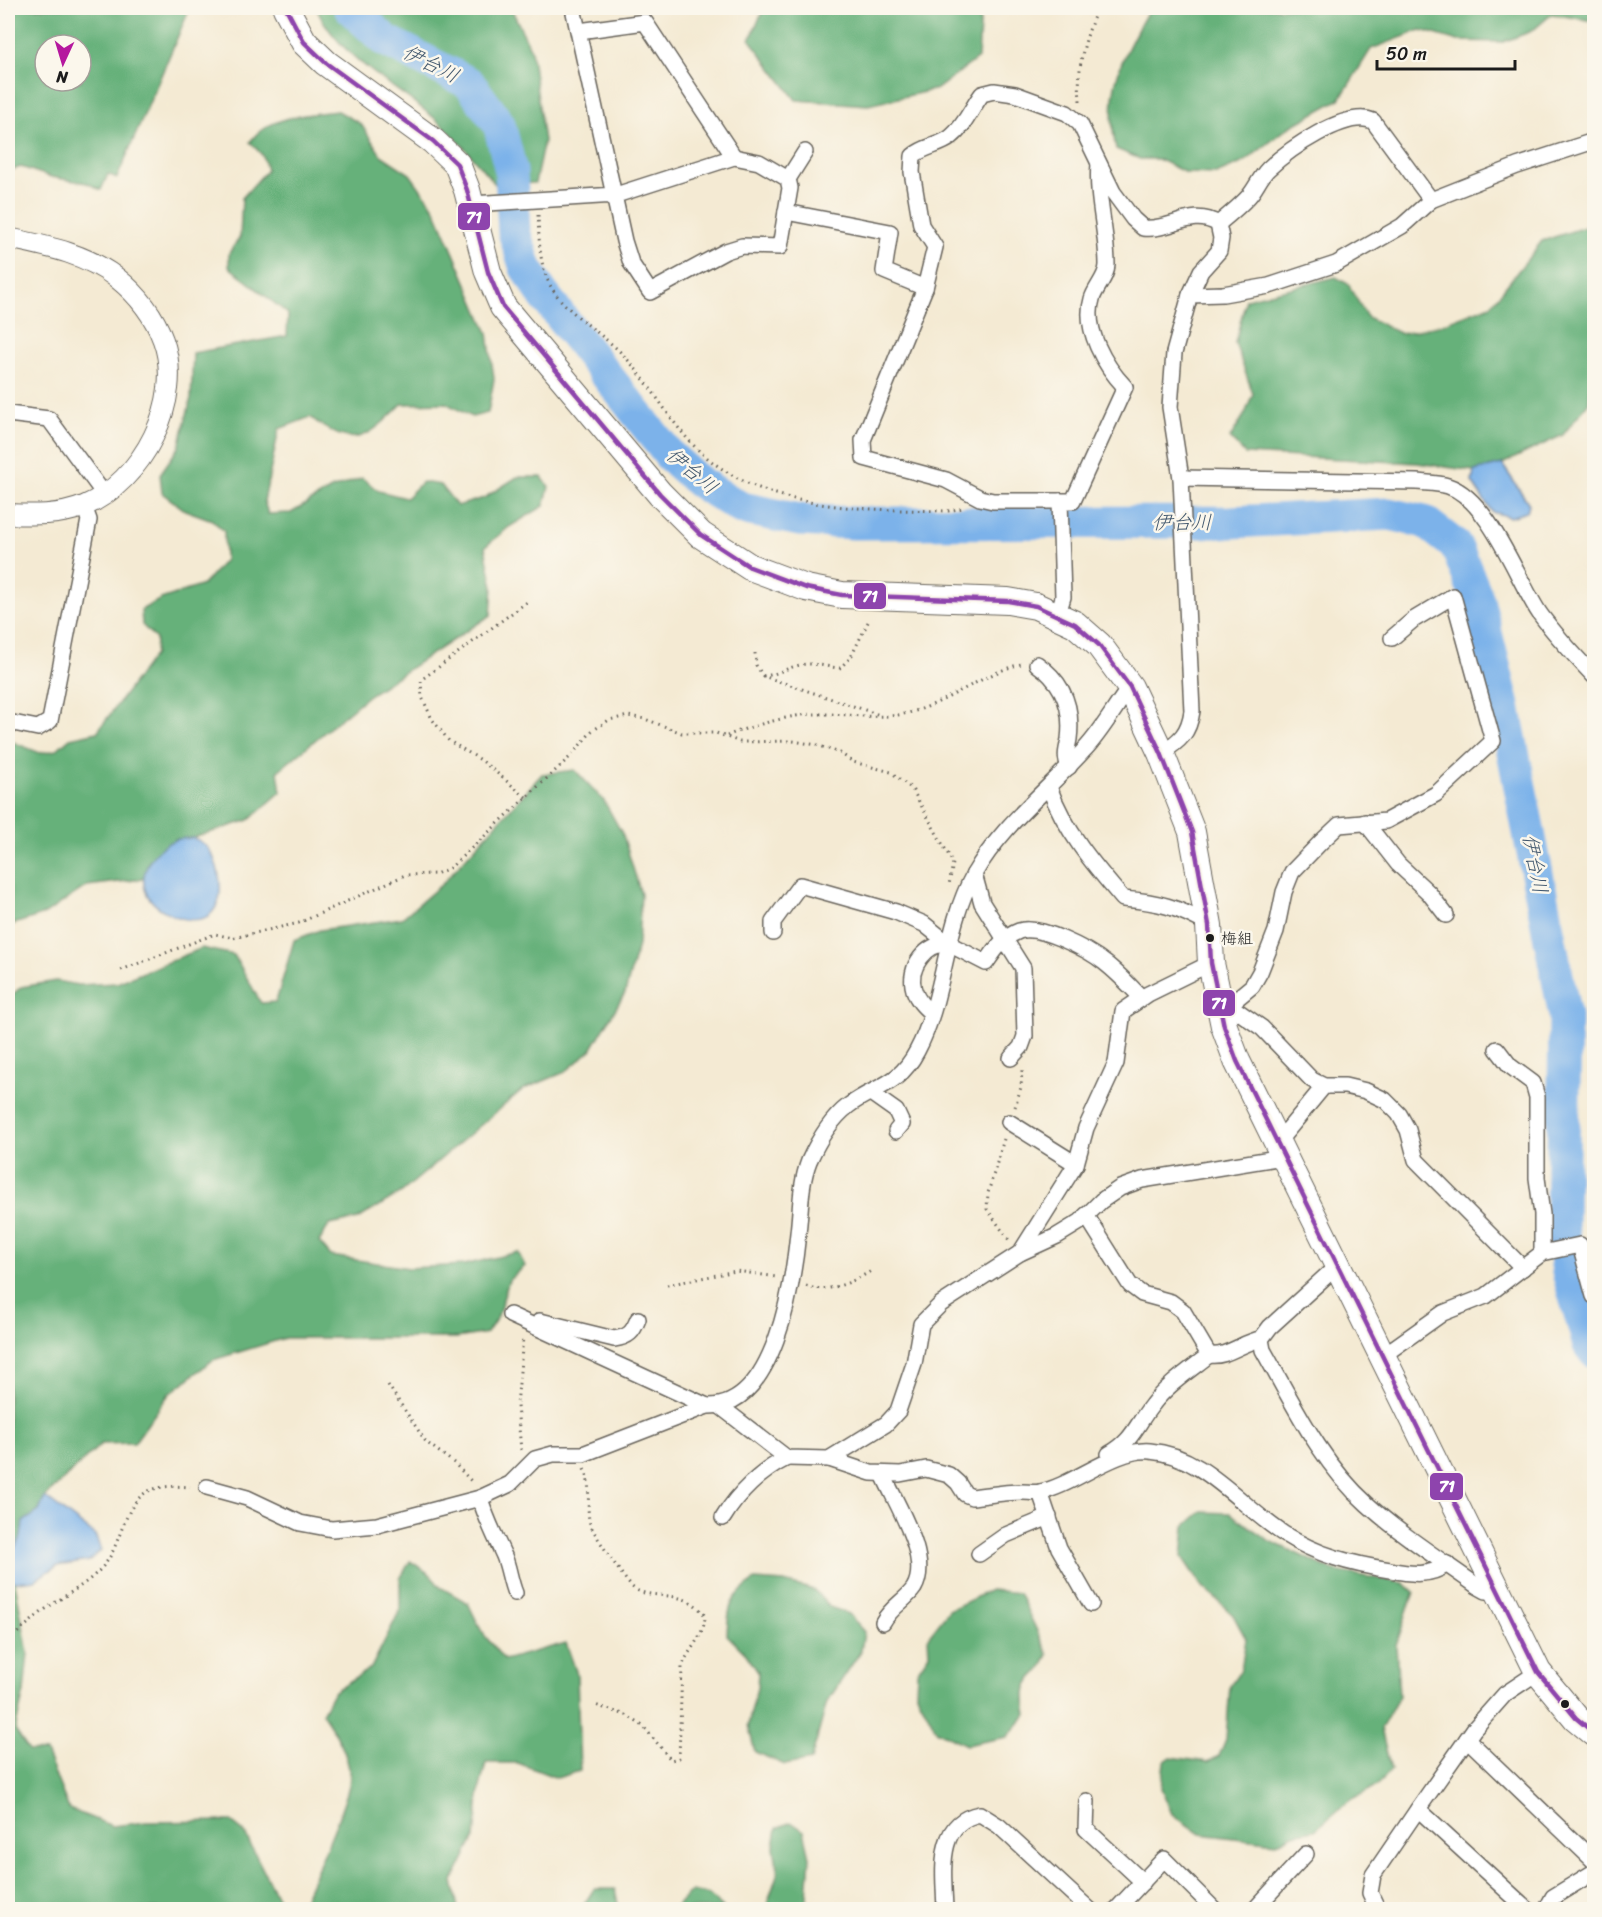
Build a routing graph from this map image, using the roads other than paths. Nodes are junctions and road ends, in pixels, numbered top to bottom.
1 (286, 8) edge
2 (573, 8) edge
3 (579, 31) junction
4 (1594, 141) edge
5 (805, 152) dead end
6 (735, 157) junction
7 (1099, 161) junction
8 (788, 179) junction
9 (616, 195) junction
10 (1431, 200) junction
11 (471, 204) junction
12 (786, 212) junction
13 (1218, 224) junction
14 (8, 238) edge
15 (925, 288) junction
16 (1190, 295) junction
17 (8, 414) edge
18 (1181, 478) junction
19 (104, 494) junction
20 (1060, 504) junction
21 (84, 506) junction
22 (8, 514) edge
23 (1058, 614) junction
24 (1392, 638) dead end
25 (1037, 664) road end
26 (1594, 676) edge
27 (1130, 687) junction
28 (8, 722) edge
29 (1161, 753) junction
30 (1069, 767) junction
31 (1049, 787) junction
32 (1365, 822) junction
33 (974, 874) junction
34 (1446, 915) dead end
35 (1209, 925) junction
36 (773, 933) dead end
37 (1006, 939) junction
38 (949, 944) junction
39 (1211, 963) junction
40 (1142, 998) junction
41 (1224, 1006) junction
42 (931, 1013) junction
43 (1497, 1049) dead end
44 (1016, 1053) road end
45 (1324, 1086) junction
46 (872, 1094) junction
47 (1009, 1122) road end
48 (896, 1131) dead end
49 (1280, 1150) junction
50 (1076, 1164) junction
51 (1086, 1215) junction
52 (1546, 1252) junction
53 (1020, 1253) junction
54 (1337, 1266) junction
55 (1523, 1268) junction
56 (1594, 1296) edge
57 (638, 1319) dead end
58 (1261, 1339) junction
59 (1209, 1355) junction
60 (1382, 1357) junction
61 (714, 1407) junction
62 (787, 1458) junction
63 (829, 1460) junction
64 (1095, 1468) junction
65 (883, 1474) junction
66 (207, 1487) road end
67 (1040, 1492) junction
68 (480, 1498) junction
69 (1049, 1517) junction
70 (723, 1518) dead end
71 (979, 1554) dead end
72 (1447, 1564) junction
73 (1499, 1591) junction
74 (515, 1593) dead end
75 (1091, 1604) dead end
76 (882, 1622) dead end
77 (1538, 1672) junction
78 (1594, 1733) edge
79 (1467, 1739) junction
80 (1087, 1801) dead end
81 (1418, 1809) junction
82 (1306, 1854) dead end
83 (1594, 1861) edge
84 (1594, 1872) edge
85 (1143, 1882) junction
86 (945, 1910) edge
87 (1090, 1910) edge
88 (1116, 1910) edge
89 (1215, 1910) edge
90 (1254, 1910) edge
91 (1378, 1910) edge
92 (1528, 1910) edge
93 (1546, 1910) edge

1 - 11 main road
2 - 3 street
3 - 6 street
3 - 9 street
4 - 10 street
5 - 8 street
6 - 8 street
6 - 9 street
7 - 13 street
7 - 15 street
7 - 20 street
8 - 12 street
9 - 11 street
9 - 12 street
10 - 13 street
10 - 16 street
11 - 23 main road
12 - 15 street
13 - 16 street
14 - 19 street
15 - 20 street
16 - 18 street
17 - 19 street
18 - 26 street
18 - 29 street
19 - 21 street
20 - 23 street
21 - 22 street
21 - 28 street
23 - 27 main road
24 - 32 street
25 - 30 street
27 - 29 main road
27 - 30 street
29 - 35 main road
30 - 31 street
31 - 33 street
31 - 35 street
32 - 34 street
32 - 41 street
33 - 37 street
33 - 38 street
35 - 39 main road
36 - 38 street
37 - 38 street
37 - 40 street
37 - 44 street
38 - 42 street
38 - 42 street
39 - 40 street
39 - 41 main road
40 - 50 street
41 - 45 street
41 - 49 main road
42 - 46 street
43 - 52 street
45 - 49 street
45 - 55 street
46 - 48 street
46 - 61 street
47 - 50 street
49 - 51 street
49 - 54 main road
50 - 53 street
51 - 53 street
51 - 59 street
52 - 55 street
52 - 56 street
53 - 63 street
54 - 58 street
54 - 60 main road
55 - 60 street
57 - 61 street
58 - 59 street
58 - 72 street
59 - 64 street
60 - 73 main road
61 - 62 street
61 - 68 street
62 - 63 street
62 - 70 street
63 - 65 street
64 - 67 street
64 - 72 street
65 - 67 street
65 - 76 street
66 - 68 street
67 - 69 street
68 - 74 street
69 - 71 street
69 - 75 street
72 - 73 street
73 - 77 main road
77 - 78 main road
77 - 79 street
79 - 81 street
79 - 83 street
80 - 85 street
81 - 91 street
81 - 92 street
82 - 90 street
84 - 93 street
85 - 88 street
85 - 89 street
86 - 87 street

